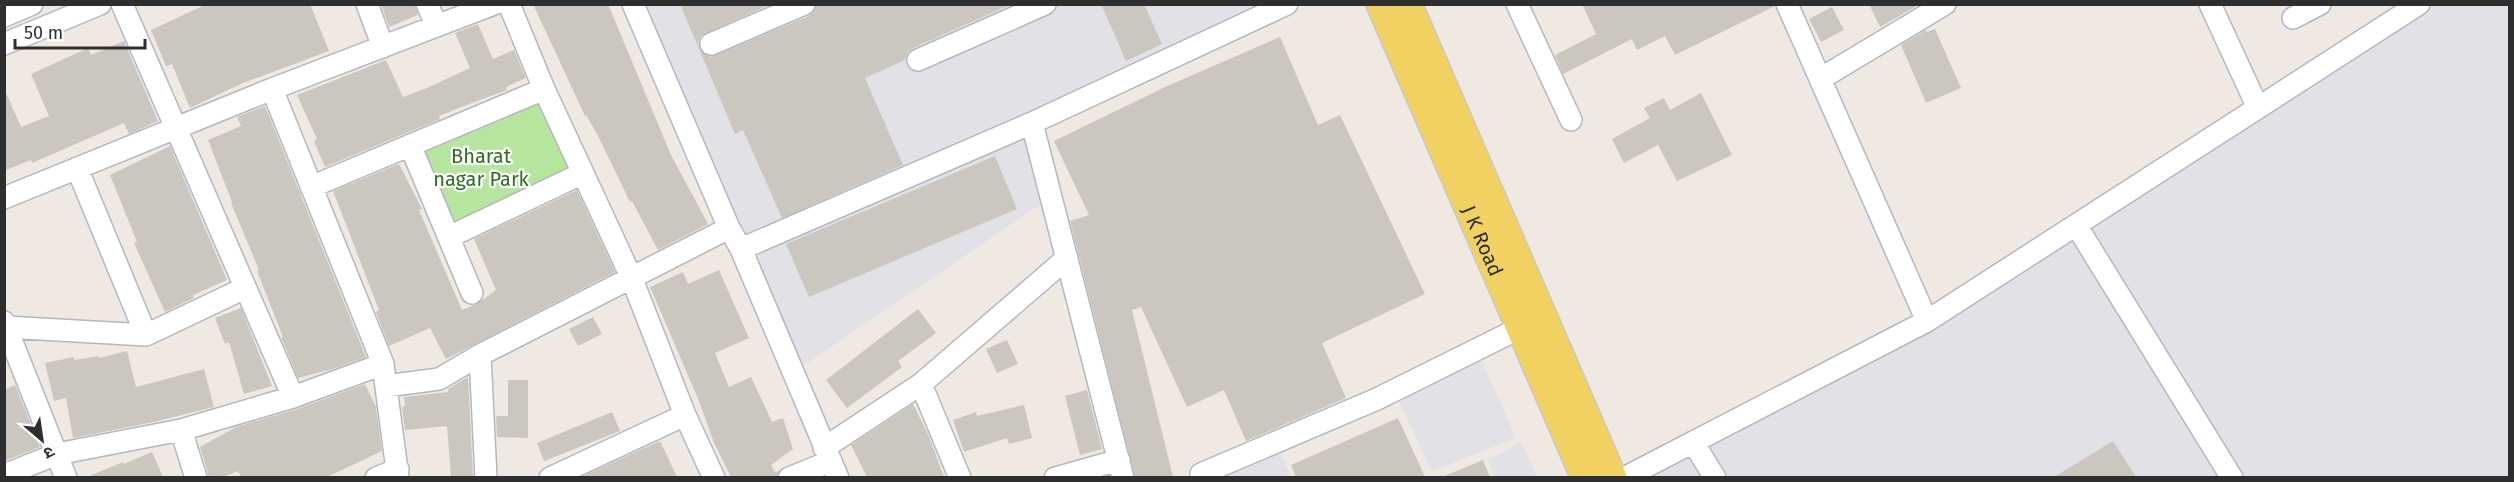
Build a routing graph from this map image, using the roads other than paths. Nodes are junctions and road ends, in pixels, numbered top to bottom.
1 (32, 4) edge
2 (100, 4) edge
3 (122, 4) edge
4 (367, 4) edge
5 (427, 4) edge
6 (494, 4) edge
7 (508, 4) edge
8 (633, 4) edge
9 (804, 4) edge
10 (1045, 4) edge
11 (1287, 4) edge
12 (1380, 4) edge
13 (1408, 4) edge
14 (1517, 4) edge
15 (1787, 4) edge
16 (1945, 4) edge
17 (2210, 4) edge
18 (2320, 4) edge
19 (2415, 6) edge
20 (4, 15) edge
21 (2293, 18) dead end
22 (437, 26) junction
23 (4, 44) edge
24 (711, 44) dead end
25 (383, 47) junction
26 (918, 60) dead end
27 (1820, 79) junction
28 (272, 89) junction
29 (544, 89) junction
30 (2258, 108) junction
31 (1571, 120) dead end
32 (1032, 123) junction
33 (175, 128) junction
34 (410, 145) junction
35 (77, 168) junction
36 (583, 173) junction
37 (311, 187) junction
38 (4, 198) edge
39 (2076, 225) junction
40 (729, 228) junction
41 (449, 237) junction
42 (741, 249) junction
43 (1067, 258) junction
44 (632, 279) junction
45 (245, 288) junction
46 (472, 293) dead end
47 (1928, 321) junction
48 (5, 325) edge
49 (1520, 328) junction
50 (146, 335) junction
51 (480, 355) junction
52 (383, 364) junction
53 (921, 384) junction
54 (386, 386) junction
55 (293, 397) junction
56 (685, 415) junction
57 (182, 430) junction
58 (1694, 442) junction
59 (57, 454) junction
60 (831, 462) edge
61 (1121, 469) edge
62 (398, 473) edge
63 (1201, 474) dead end
64 (4, 475) edge
65 (66, 477) edge
66 (196, 477) edge
67 (376, 477) edge
68 (486, 477) edge
69 (550, 477) edge
70 (714, 477) edge
71 (789, 477) edge
72 (960, 477) edge
73 (1054, 477) edge
74 (1585, 477) edge
75 (1613, 477) edge
76 (1624, 477) edge
77 (1715, 477) edge
78 (2232, 477) edge

1 - 20 street
2 - 23 street
3 - 33 street
4 - 25 street
5 - 22 street
6 - 22 street
7 - 29 street
8 - 40 street
9 - 24 street
10 - 26 street
11 - 32 street
12 - 49 main road, J K Road
13 - 75 main road, J K Road
14 - 31 street
15 - 27 street
16 - 27 street
17 - 30 street
18 - 21 street
19 - 30 street
22 - 25 street
25 - 28 street
27 - 47 street
28 - 33 street
28 - 37 street
29 - 34 street
29 - 36 street
30 - 39 street
32 - 42 street
32 - 43 street
33 - 35 street
33 - 45 street
34 - 37 street
34 - 41 street
35 - 38 street
35 - 50 street
36 - 41 street
36 - 44 street
37 - 52 street
39 - 47 street
39 - 78 street
40 - 42 street
40 - 44 street
41 - 46 street
42 - 60 street
43 - 53 street
43 - 61 street
44 - 51 street
44 - 56 street
45 - 50 street
45 - 55 street
47 - 58 street
48 - 50 street
48 - 59 street
49 - 63 street
49 - 74 main road, J K Road
51 - 54 street
51 - 68 street
52 - 54 street
52 - 55 street
53 - 60 street
53 - 72 street
54 - 62 street
55 - 57 street
56 - 69 street
56 - 70 street
57 - 59 street
57 - 66 street
58 - 76 street
58 - 77 street
59 - 64 street
59 - 65 street
60 - 71 street
61 - 73 street
62 - 67 street

